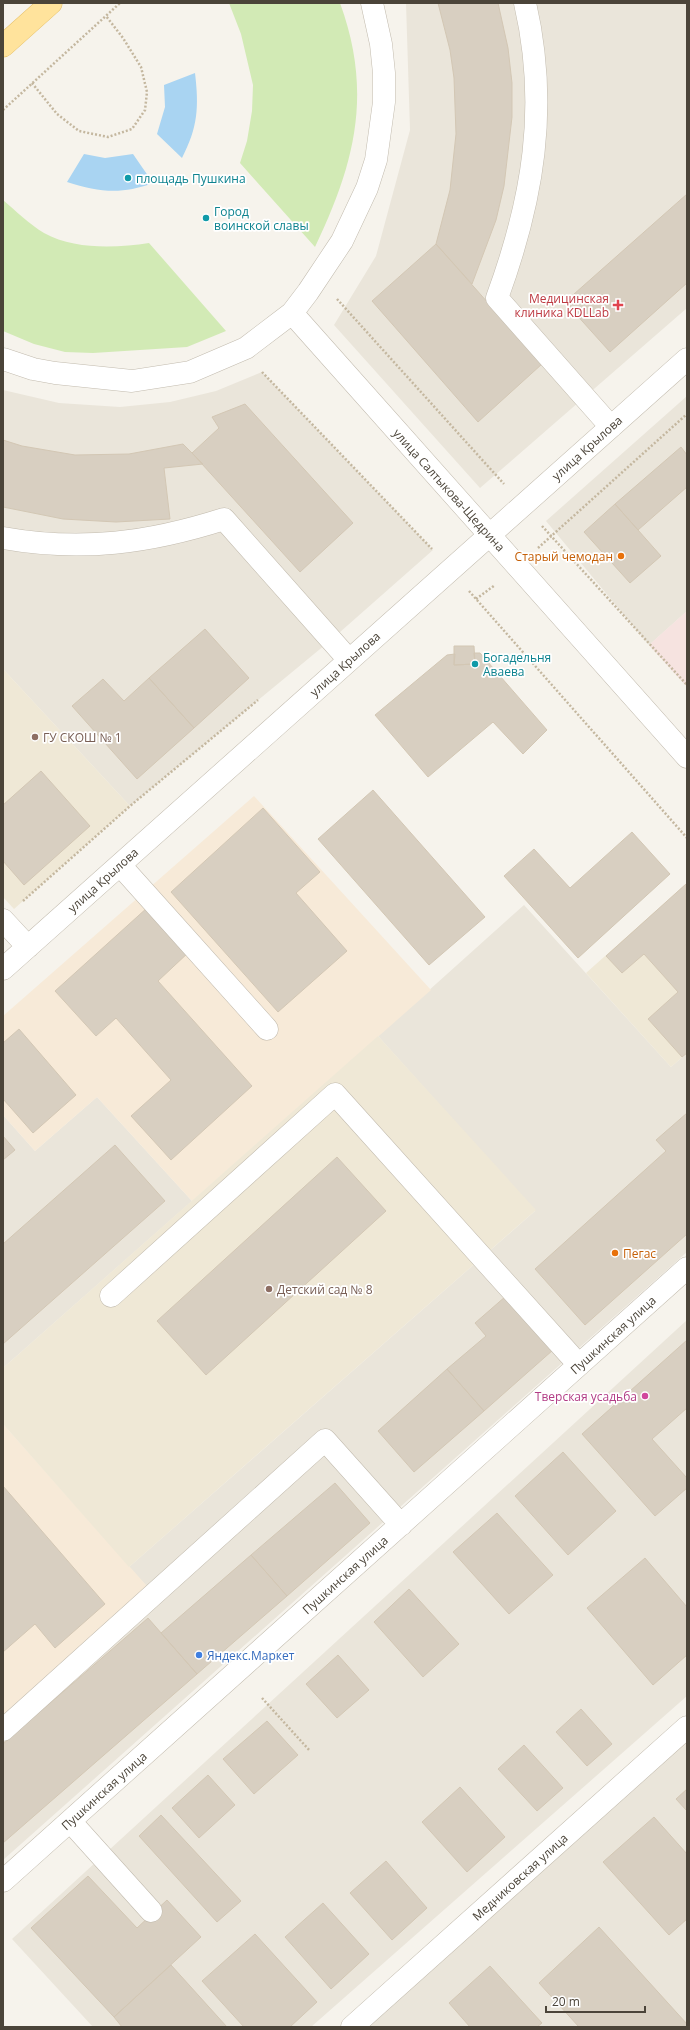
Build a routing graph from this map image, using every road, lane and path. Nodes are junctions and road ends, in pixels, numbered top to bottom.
1 (51, 3) edge
2 (120, 3) edge
3 (372, 3) edge
4 (525, 3) edge
5 (106, 16) junction
6 (3, 46) edge
7 (32, 83) junction
8 (3, 110) edge
9 (334, 296) dead end
10 (292, 313) junction
11 (3, 359) edge
12 (687, 359) edge
13 (256, 375) dead end
14 (687, 414) edge
15 (611, 427) junction
16 (523, 505) junction
17 (490, 535) junction
18 (551, 536) junction
19 (3, 538) edge
20 (428, 555) dead end
21 (518, 567) junction
22 (451, 570) junction
23 (476, 599) junction
24 (349, 660) junction
25 (687, 685) edge
26 (264, 695) dead end
27 (687, 757) edge
28 (687, 838) edge
29 (120, 865) junction
30 (20, 904) dead end
31 (3, 920) edge
32 (28, 947) junction
33 (3, 969) edge
34 (267, 1029) dead end
35 (687, 1268) edge
36 (111, 1296) dead end
37 (579, 1365) junction
38 (401, 1525) junction
39 (262, 1698) dead end
40 (687, 1727) edge
41 (3, 1730) edge
42 (310, 1751) dead end
43 (70, 1821) junction
44 (3, 1881) edge
45 (151, 1911) dead end
46 (352, 2027) edge

1 - 6 main road
2 - 5 path
3 - 10 street
4 - 15 street
5 - 7 path
5 - 7 path
7 - 8 path
9 - 16 path
10 - 11 street
10 - 17 street, улица Салтыкова-Щедрина
12 - 15 street, улица Крылова
13 - 20 path
14 - 18 path
15 - 16 street, улица Крылова
16 - 17 street, улица Крылова
16 - 18 path
17 - 21 street, улица Салтыкова-Щедрина
17 - 22 street, улица Крылова
18 - 21 path
18 - 25 path
19 - 24 street
21 - 23 path
21 - 27 street, улица Салтыкова-Щедрина
22 - 23 path
22 - 24 street, улица Крылова
23 - 28 path
24 - 29 street, улица Крылова
26 - 30 path
29 - 32 street, улица Крылова
29 - 34 street
31 - 32 street
32 - 33 street, улица Крылова
35 - 37 street, Пушкинская улица
36 - 37 street
37 - 38 street, Пушкинская улица
38 - 41 street
38 - 43 street, Пушкинская улица
39 - 42 path
40 - 46 street, Медниковская улица
43 - 44 street, Пушкинская улица
43 - 45 street

